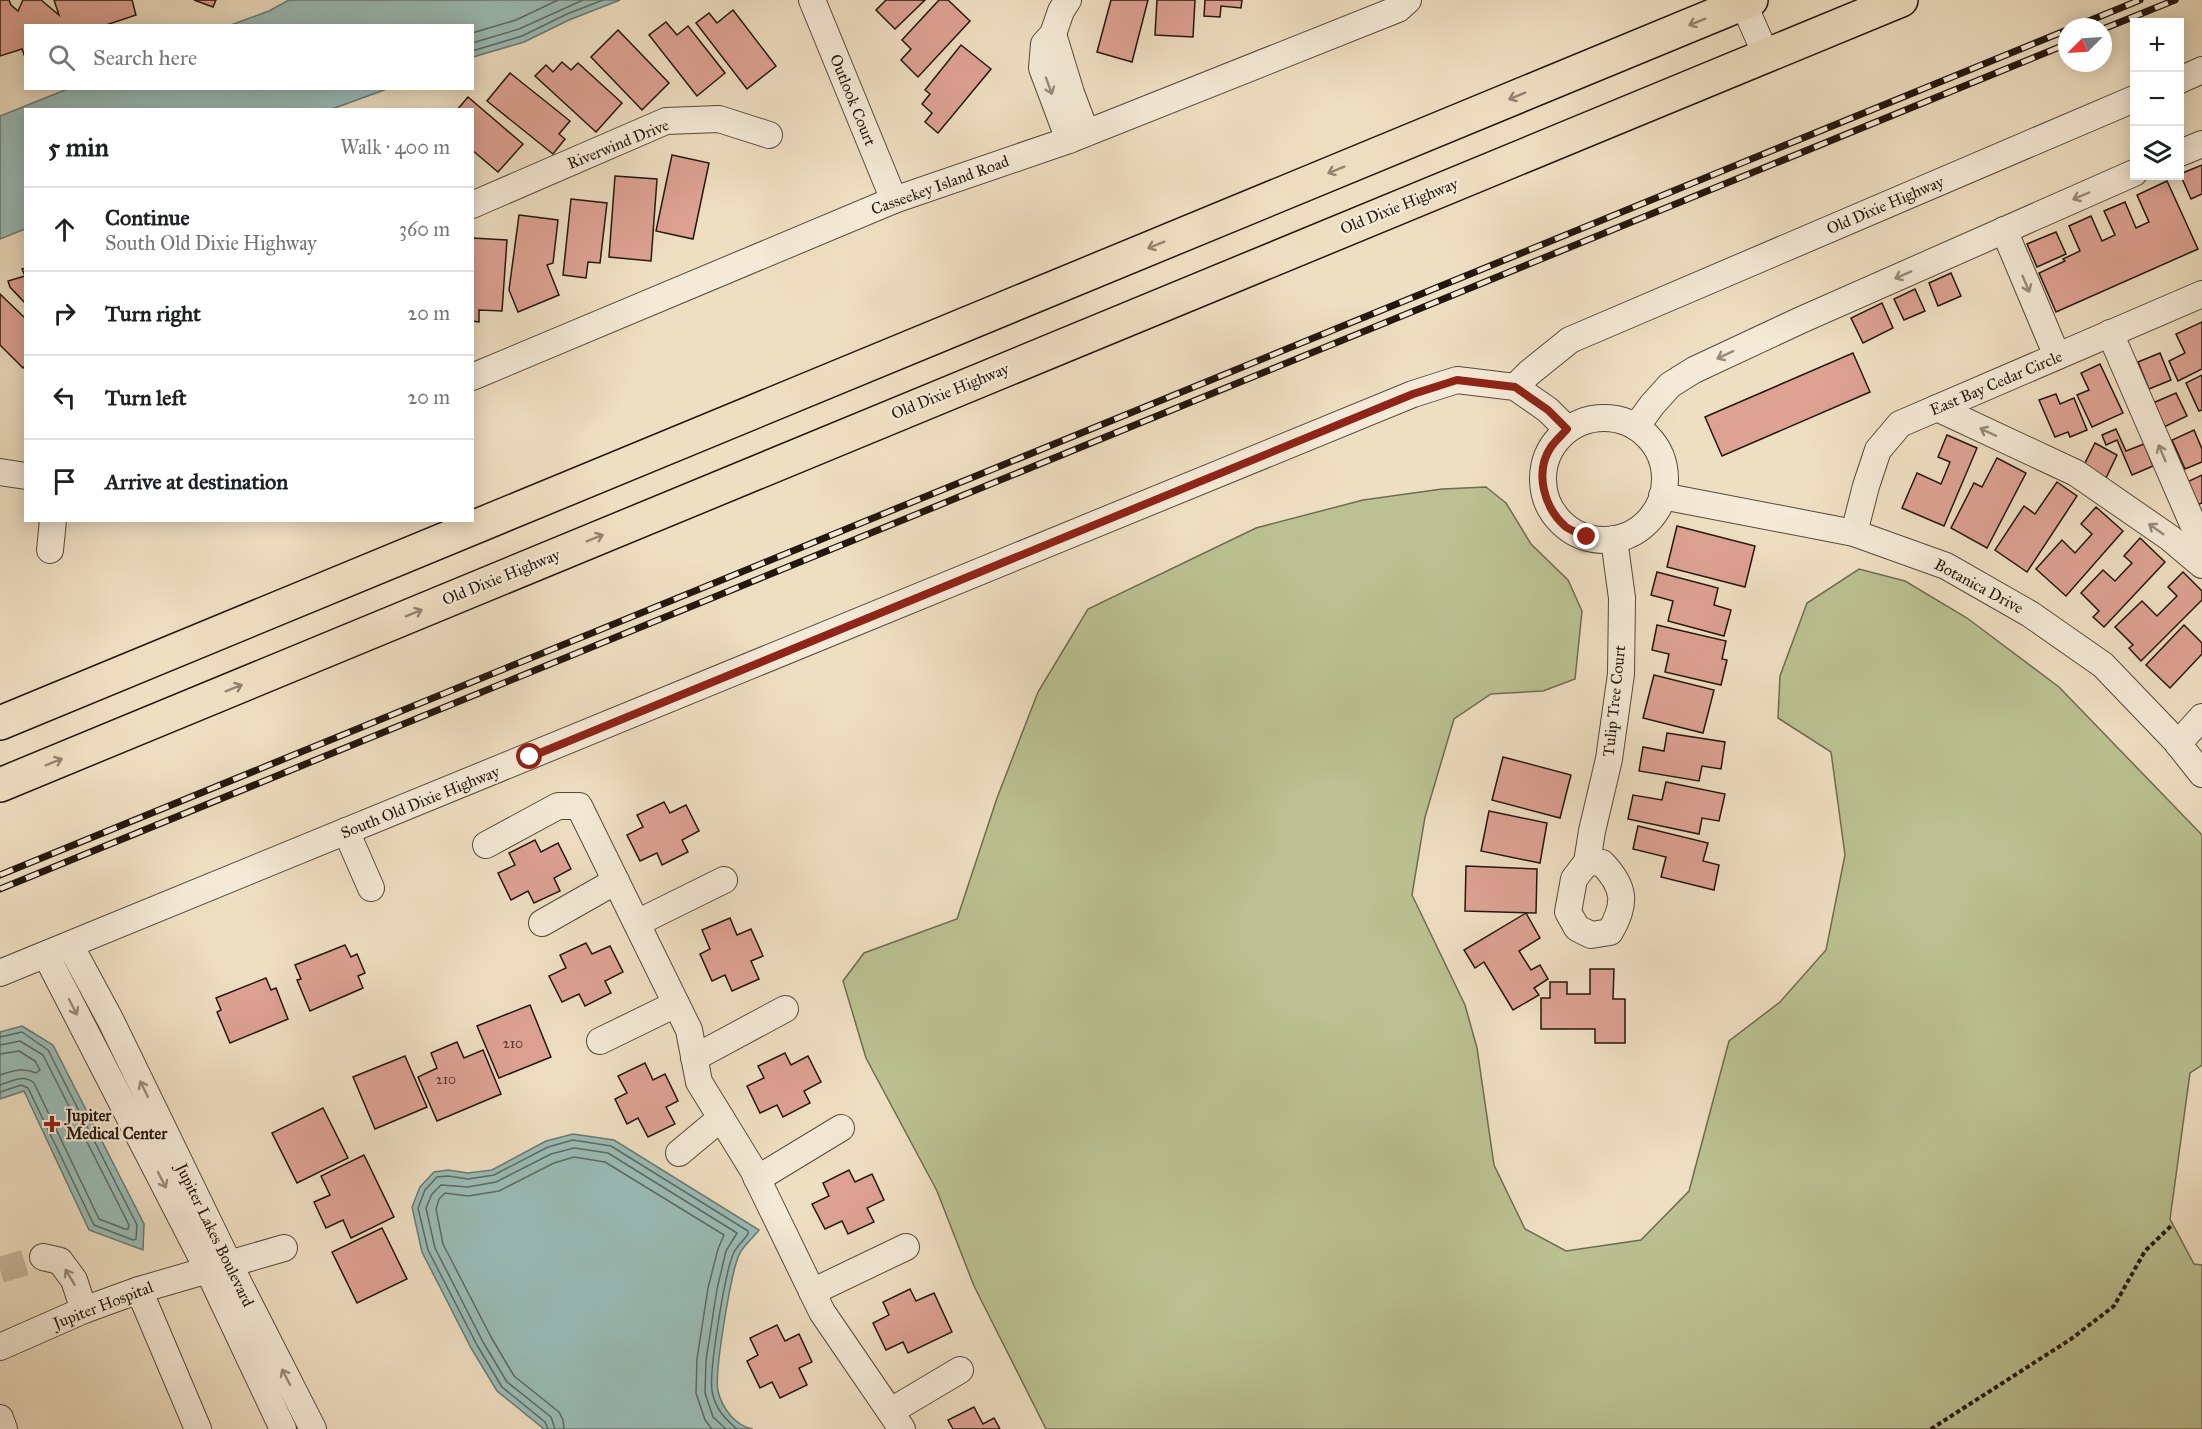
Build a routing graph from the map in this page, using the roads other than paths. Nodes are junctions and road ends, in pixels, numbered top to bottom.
1 (812, 0) edge
2 (1068, 0) edge
3 (1408, 0) edge
4 (1900, 0) edge
5 (1746, 1) edge
6 (1766, 55) junction
7 (2202, 70) edge
8 (2184, 78) edge
9 (2130, 101) edge
10 (769, 135) dead end
11 (1077, 136) junction
12 (2202, 144) edge
13 (2184, 151) edge
14 (2130, 175) edge
15 (894, 200) junction
16 (474, 204) edge
17 (2004, 230) junction
18 (2202, 294) edge
19 (2110, 333) junction
20 (2057, 356) junction
21 (474, 376) edge
22 (1515, 387) junction
23 (1937, 408) junction
24 (1636, 427) junction
25 (1567, 429) junction
26 (0, 472) edge
27 (24, 476) edge
28 (1662, 496) junction
29 (53, 522) edge
30 (1854, 533) junction
31 (1614, 539) junction
32 (2202, 545) edge
33 (50, 549) dead end
34 (2202, 565) edge
35 (2202, 717) edge
36 (0, 723) edge
37 (2178, 744) junction
38 (2202, 774) edge
39 (0, 784) edge
40 (346, 831) junction
41 (486, 845) dead end
42 (1587, 862) dead end
43 (724, 880) dead end
44 (616, 881) junction
45 (371, 888) dead end
46 (542, 923) dead end
47 (636, 923) junction
48 (70, 945) junction
49 (46, 955) junction
50 (0, 973) edge
51 (676, 1004) junction
52 (786, 1009) dead end
53 (600, 1041) dead end
54 (694, 1058) junction
55 (721, 1118) junction
56 (841, 1128) dead end
57 (679, 1153) dead end
58 (757, 1179) junction
59 (906, 1247) dead end
60 (284, 1248) dead end
61 (43, 1257) dead end
62 (218, 1267) junction
63 (139, 1290) junction
64 (812, 1292) junction
65 (84, 1310) junction
66 (0, 1347) edge
67 (960, 1370) dead end
68 (0, 1418) edge
69 (897, 1420) edge
70 (4, 1429) edge
71 (198, 1429) edge
72 (283, 1429) edge
73 (313, 1429) edge

1 - 15 street, Outlook Court
2 - 11 street
3 - 11 street, Casseekey Island Road
4 - 6 main road, Old Dixie Highway
5 - 6 street
5 -> 36 main road
39 -> 6 main road, Old Dixie Highway
7 - 8 street
9 - 22 street, Old Dixie Highway
10 - 16 street, Riverwind Drive
11 - 15 street, Casseekey Island Road
12 - 13 street
14 -> 17 street
15 - 21 street, Casseekey Island Road
17 -> 20 street
17 -> 24 street
18 - 19 street, East Bay Cedar Circle
19 - 20 street, East Bay Cedar Circle
32 -> 19 street
20 - 23 street, East Bay Cedar Circle
22 - 25 street, South Old Dixie Highway
22 - 40 street, South Old Dixie Highway
23 - 30 street, East Bay Cedar Circle
34 -> 23 street
24 - 25 street
24 - 28 street
25 - 31 street
26 - 27 street
28 - 30 street, Botanica Drive
28 - 31 street
29 - 33 street
30 - 37 street, Botanica Drive
31 - 42 street, Tulip Tree Court
35 - 37 street
37 - 38 street, Botanica Drive
40 - 45 street
40 - 48 street, South Old Dixie Highway
41 - 44 street
43 - 47 street
44 - 46 street
44 - 47 street
47 - 51 street
48 - 49 street, South Old Dixie Highway
62 -> 48 street, Jupiter Lakes Boulevard
49 - 50 street, South Old Dixie Highway
49 -> 62 street, Jupiter Lakes Boulevard
51 - 53 street
51 - 54 street
52 - 54 street
54 - 55 street
55 - 57 street
55 - 58 street
56 - 58 street
58 - 64 street
59 - 64 street
60 - 62 street, Jupiter Hospital
65 -> 61 street
62 - 63 street, Jupiter Hospital
62 - 72 street, Jupiter Lakes Boulevard
73 -> 62 street, Jupiter Lakes Boulevard
63 - 65 street, Jupiter Hospital
63 - 71 street
64 - 69 street
65 - 66 street, Jupiter Hospital
67 - 69 street
68 - 70 street

